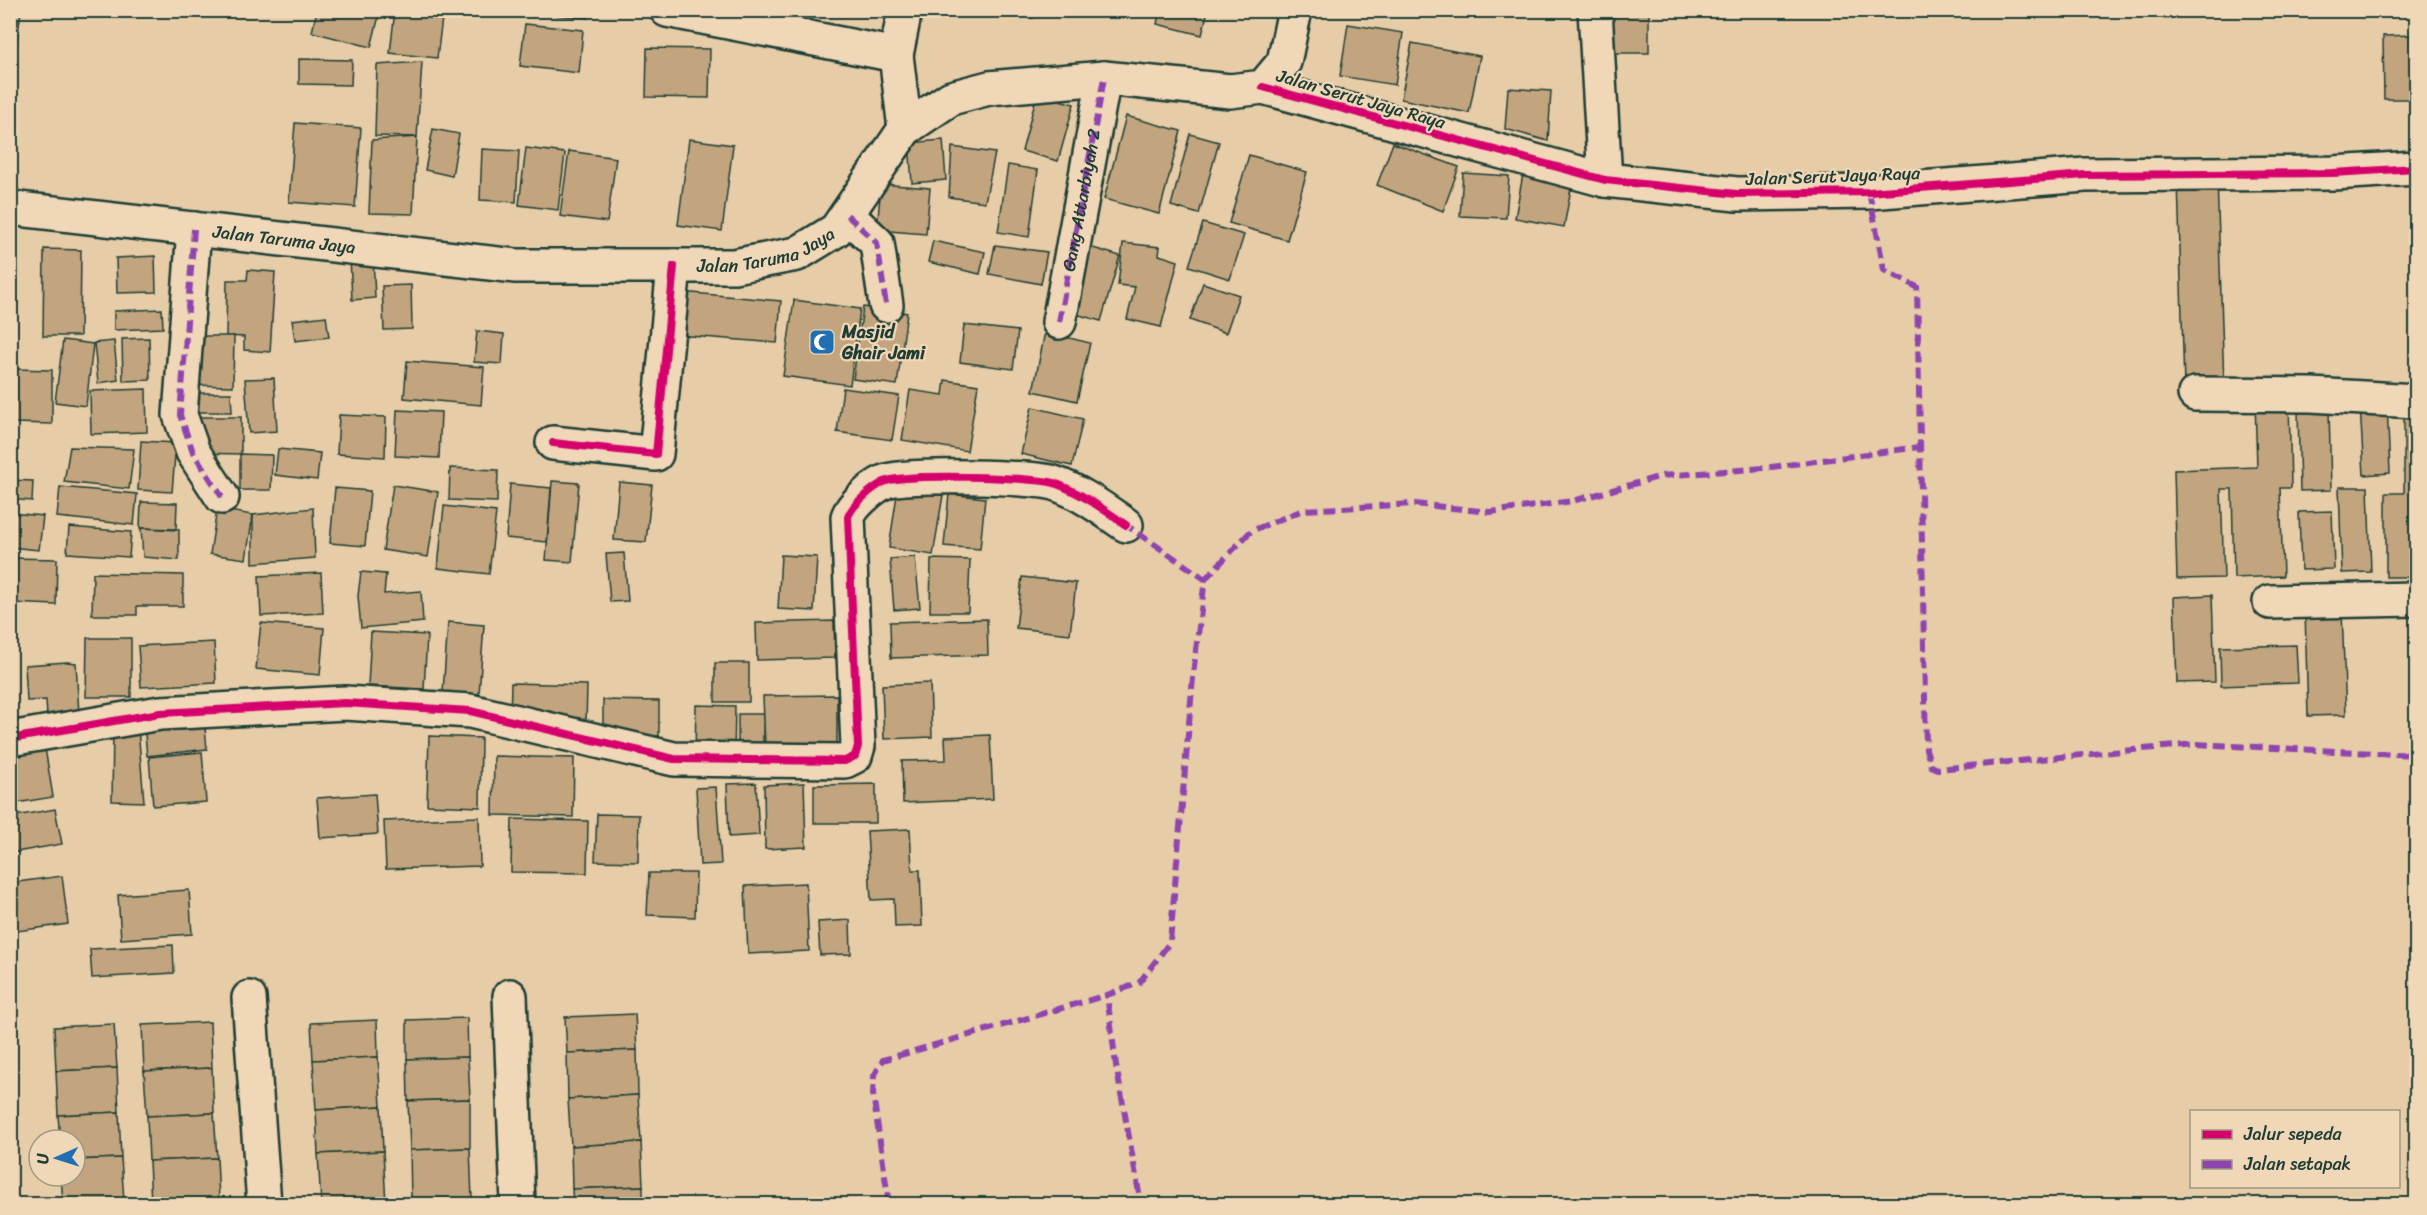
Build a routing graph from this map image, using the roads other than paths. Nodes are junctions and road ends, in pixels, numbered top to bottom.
1 (667, 10) edge
2 (905, 10) edge
3 (1295, 10) edge
4 (1595, 10) edge
5 (897, 55) junction
6 (1104, 78) junction
7 (1263, 87) junction
8 (905, 129) junction
9 (2416, 168) edge
10 (1605, 180) junction
11 (10, 208) edge
12 (847, 214) junction
13 (194, 229) junction
14 (674, 266) junction
15 (886, 305) dead end
16 (1059, 322) dead end
17 (2195, 394) dead end
18 (2416, 401) edge
19 (553, 443) dead end
20 (222, 497) dead end
21 (1126, 525) dead end
22 (2416, 599) edge
23 (2270, 602) dead end
24 (10, 739) edge
25 (510, 996) dead end
26 (249, 998) dead end
27 (264, 1204) edge
28 (518, 1204) edge

1 - 5 street
2 - 5 street
3 - 7 street
4 - 10 street
5 - 8 street
6 - 7 street, Jalan Taruma Jaya
6 - 8 street, Jalan Taruma Jaya
6 - 16 street, Gang Attarbiyah 2
7 - 10 street, Jalan Serut Jaya Raya
8 - 12 street, Jalan Taruma Jaya
9 - 10 street, Jalan Serut Jaya Raya
11 - 13 street, Jalan Taruma Jaya
12 - 14 street, Jalan Taruma Jaya
12 - 15 street
13 - 14 street, Jalan Taruma Jaya
13 - 20 street
14 - 19 street
17 - 18 street
21 - 24 street
22 - 23 street
25 - 28 street
26 - 27 street

